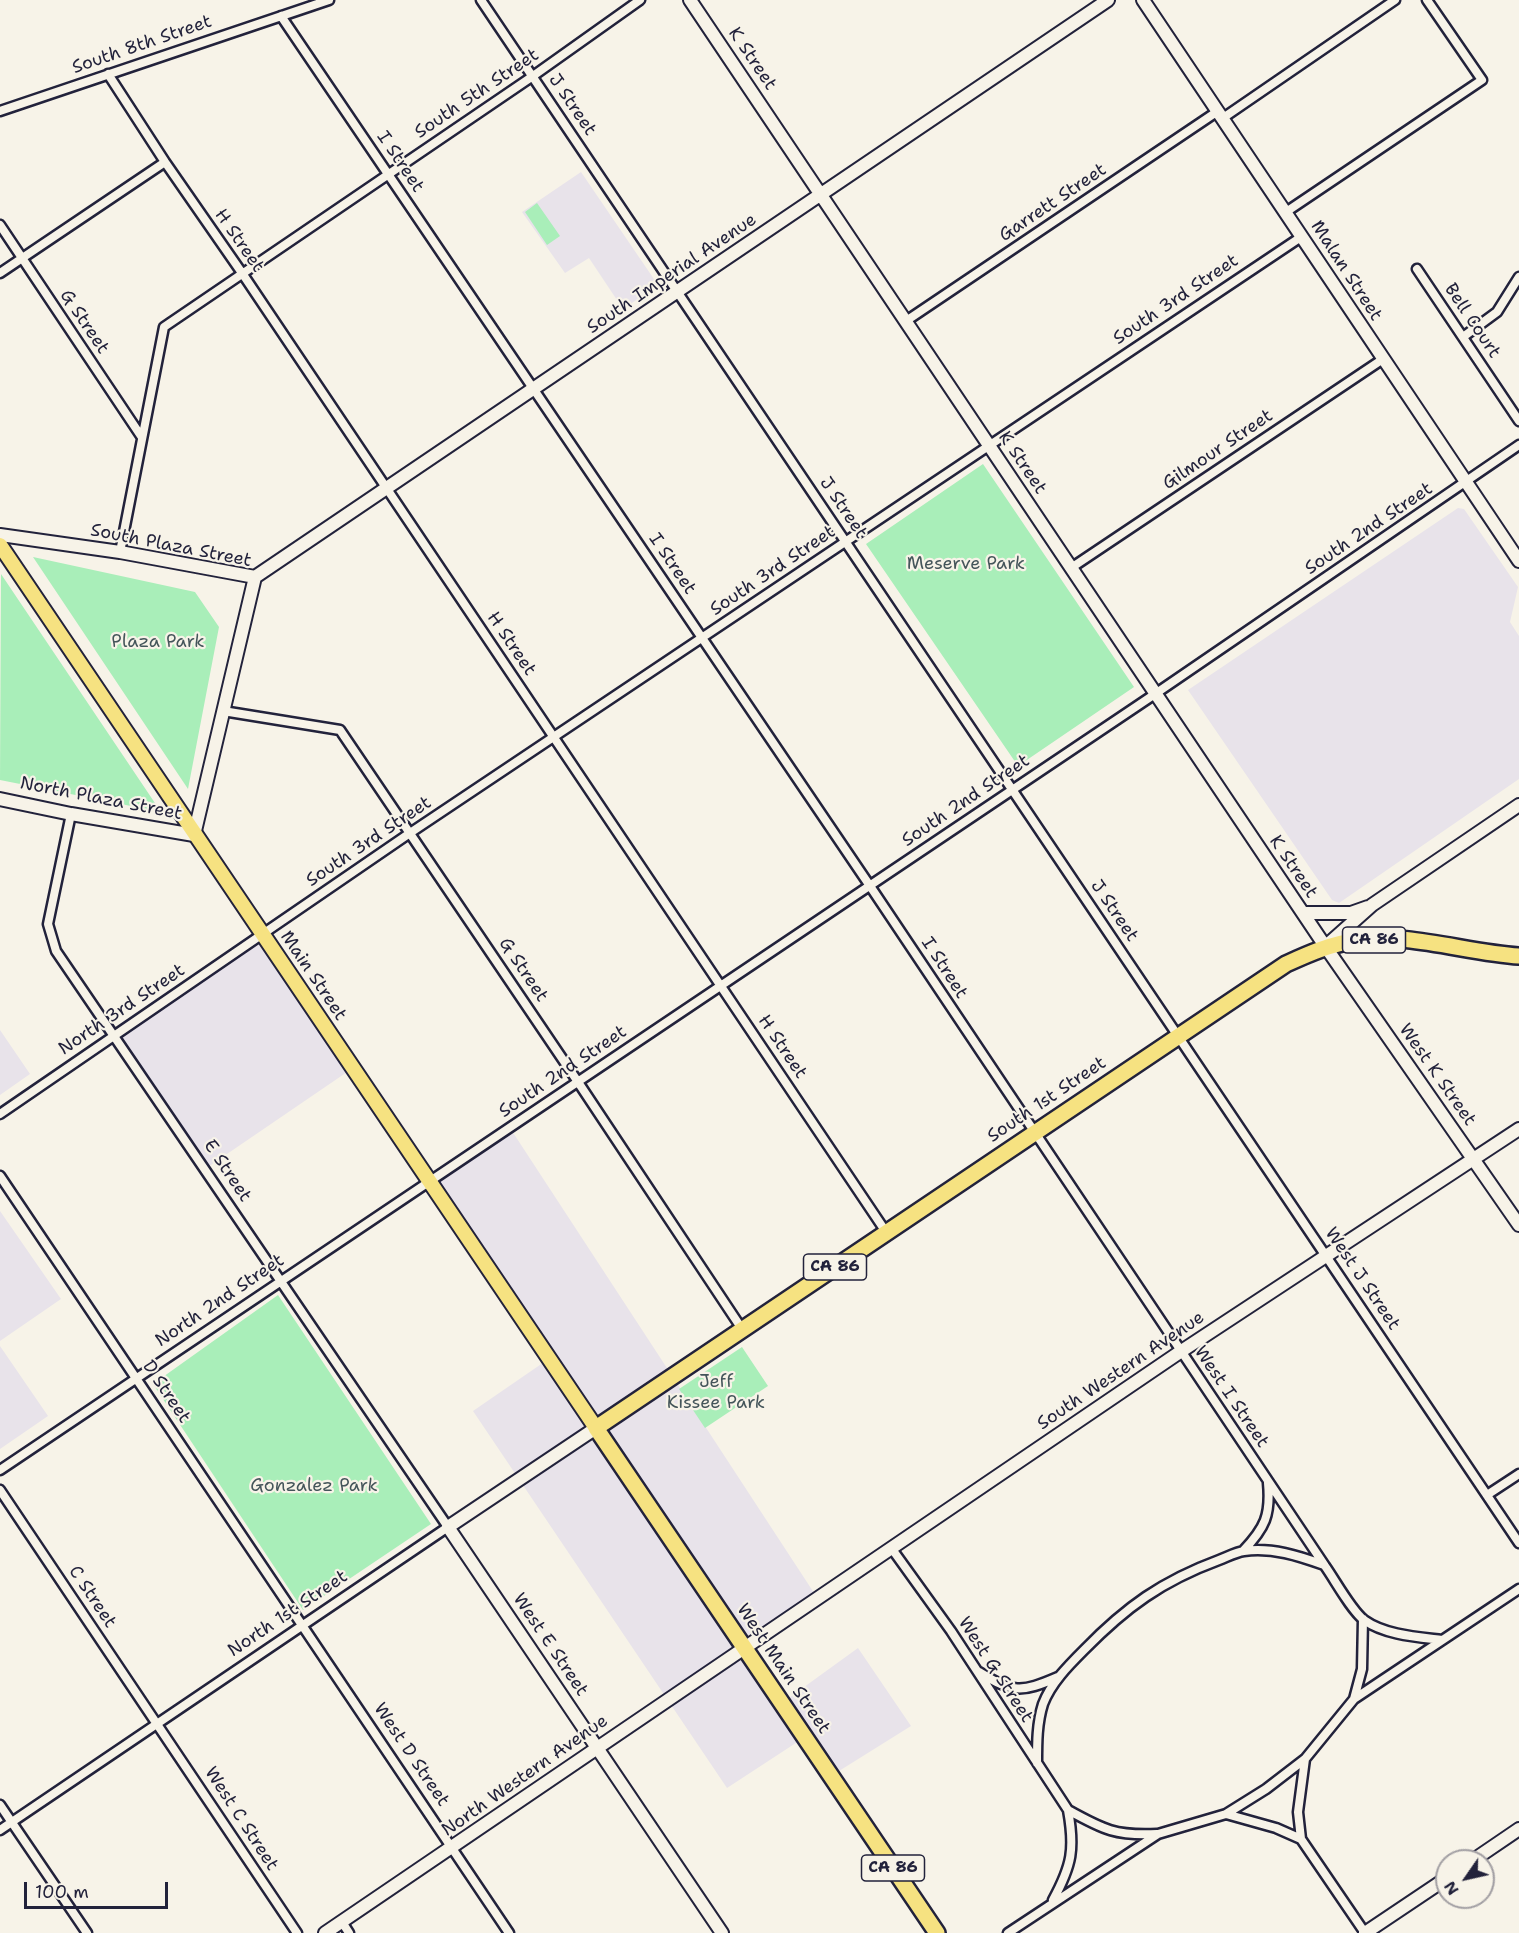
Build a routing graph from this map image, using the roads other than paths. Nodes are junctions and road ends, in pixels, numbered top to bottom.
1 (329, 0) edge
2 (481, 0) edge
3 (640, 0) edge
4 (690, 0) edge
5 (1108, 0) edge
6 (1143, 0) edge
7 (1395, 0) edge
8 (1427, 0) edge
9 (281, 16) junction
10 (108, 74) junction
11 (533, 76) junction
12 (0, 111) edge
13 (1221, 114) junction
14 (165, 162) junction
15 (388, 174) junction
16 (821, 195) junction
17 (1286, 212) junction
18 (0, 225) edge
19 (1301, 237) junction
20 (22, 258) junction
21 (1417, 269) dead end
22 (0, 273) edge
23 (242, 273) junction
24 (1519, 277) edge
25 (677, 292) junction
26 (906, 321) junction
27 (1462, 337) junction
28 (1383, 359) junction
29 (533, 389) junction
30 (1519, 421) edge
31 (141, 436) junction
32 (988, 445) junction
33 (1519, 445) edge
34 (1466, 483) junction
35 (387, 488) junction
36 (0, 535) edge
37 (846, 542) junction
38 (0, 545) edge
39 (120, 552) junction
40 (1519, 561) edge
41 (1071, 568) junction
42 (255, 577) junction
43 (702, 638) junction
44 (1155, 694) junction
45 (222, 711) junction
46 (554, 737) junction
47 (1013, 789) junction
48 (0, 799) edge
49 (1519, 805) edge
50 (71, 814) junction
51 (410, 833) junction
52 (195, 835) junction
53 (870, 886) junction
54 (1372, 905) junction
55 (1303, 913) junction
56 (263, 934) junction
57 (1325, 946) junction
58 (1494, 954) junction
59 (1519, 956) edge
60 (1519, 962) edge
61 (721, 986) junction
62 (114, 1035) junction
63 (1177, 1035) junction
64 (578, 1082) junction
65 (0, 1114) edge
66 (1519, 1129) edge
67 (1033, 1133) junction
68 (1474, 1158) junction
69 (0, 1176) edge
70 (430, 1181) junction
71 (1519, 1225) edge
72 (886, 1232) junction
73 (1326, 1255) junction
74 (280, 1280) junction
75 (742, 1329) junction
76 (1180, 1352) junction
77 (137, 1378) junction
78 (596, 1428) junction
79 (0, 1470) edge
80 (1519, 1474) edge
81 (1268, 1481) junction
82 (0, 1490) edge
83 (1487, 1495) junction
84 (448, 1527) junction
85 (1519, 1543) edge
86 (892, 1549) junction
87 (1243, 1551) junction
88 (1325, 1566) junction
89 (1519, 1589) edge
90 (1363, 1619) junction
91 (304, 1626) junction
92 (1442, 1640) junction
93 (745, 1648) junction
94 (976, 1670) junction
95 (1058, 1677) junction
96 (1354, 1699) junction
97 (157, 1722) junction
98 (597, 1747) junction
99 (1305, 1759) junction
100 (1037, 1763) junction
101 (0, 1805) edge
102 (1068, 1810) junction
103 (1226, 1814) junction
104 (12, 1822) junction
105 (1519, 1829) edge
106 (0, 1830) edge
107 (1158, 1834) junction
108 (1300, 1839) junction
109 (453, 1847) junction
110 (1490, 1849) edge
111 (1435, 1886) edge
112 (1052, 1903) junction
113 (342, 1922) junction
114 (87, 1933) edge
115 (297, 1933) edge
116 (325, 1933) edge
117 (349, 1933) edge
118 (509, 1933) edge
119 (722, 1933) edge
120 (937, 1933) edge
121 (1008, 1933) edge
122 (1365, 1933) edge

1 - 9 street, South 8th Street
2 - 11 street, J Street
3 - 11 street, South 5th Street
4 - 16 street, K Street
5 - 16 street, South Imperial Avenue
6 - 13 street, Malan Street
7 - 13 street, Garrett Street
8 - 17 street
9 - 10 street, South 8th Street
9 - 15 street, I Street
10 - 12 street, South 8th Street
10 - 14 street, H Street
11 - 15 street, South 5th Street
11 - 25 street, J Street
13 - 17 street, Malan Street
13 - 26 street, Garrett Street
14 - 20 street
14 - 23 street, H Street
15 - 23 street, South 5th Street
15 - 29 street, I Street
16 - 25 street, South Imperial Avenue
16 - 26 street, K Street
17 - 19 street, Malan Street
18 - 20 street, G Street
19 - 28 street, Malan Street
19 - 32 street, South 3rd Street
20 - 22 street
20 - 31 street, G Street
21 - 27 street, Bell Court
23 - 31 street, South 5th Street
23 - 35 street, H Street
24 - 27 street
25 - 29 street, South Imperial Avenue
25 - 37 street, J Street
26 - 32 street, K Street
27 - 30 street, Bell Court
28 - 34 street, Malan Street
28 - 41 street, Gilmour Street
29 - 35 street, South Imperial Avenue
29 - 43 street, I Street
31 - 39 street, South 5th Street
32 - 37 street, South 3rd Street
32 - 41 street, K Street
33 - 34 street, South 2nd Street
34 - 40 street, Malan Street
34 - 44 street, South 2nd Street
35 - 42 street, South Imperial Avenue
35 - 46 street, H Street
36 - 39 street, South Plaza Street
37 - 43 street, South 3rd Street
37 - 47 street, J Street
38 - 52 main road, Main Street
39 - 42 street, South Plaza Street
41 - 44 street, K Street
42 - 45 street, South Plaza Street
43 - 46 street, South 3rd Street
43 - 53 street, I Street
44 - 47 street, South 2nd Street
44 - 55 street, K Street
45 - 51 street, G Street
45 - 52 street, South Plaza Street
46 - 51 street, South 3rd Street
46 - 61 street, H Street
47 - 53 street, South 2nd Street
47 - 63 street, J Street
48 - 50 street, North Plaza Street
49 - 54 street, South 1st Street
50 - 52 street, North Plaza Street
50 - 62 street, E Street
51 - 56 street, South 3rd Street
51 - 64 street, G Street
52 - 56 main road, Main Street
53 - 61 street, South 2nd Street
53 - 67 street, I Street
54 - 55 street
54 - 57 street, South 1st Street
55 - 57 street, K Street
56 - 62 street, North 3rd Street
56 - 70 main road, Main Street
57 - 58 highway, CA 86
57 - 63 highway, South 1st Street / CA 86
57 - 68 street, West K Street
58 - 59 highway, CA 86
58 - 60 highway, CA 86
61 - 64 street, South 2nd Street
61 - 72 street, H Street
62 - 65 street, North 3rd Street
62 - 74 street, E Street
63 - 67 highway, South 1st Street / CA 86
63 - 73 street, West J Street
64 - 70 street, South 2nd Street
64 - 75 street, G Street
66 - 68 street, South Western Avenue
67 - 72 highway, South 1st Street / CA 86
67 - 76 street, West I Street
68 - 71 street, West K Street
68 - 73 street, South Western Avenue
69 - 77 street, D Street
70 - 74 street, North 2nd Street
70 - 78 main road, Main Street
72 - 75 highway, South 1st Street / CA 86
73 - 76 street, South Western Avenue
73 - 83 street, West J Street
74 - 77 street, North 2nd Street
74 - 84 street, E Street
75 - 78 highway, South 1st Street / CA 86
76 - 81 street, West I Street
76 - 86 street, South Western Avenue
77 - 79 street, North 2nd Street
77 - 91 street, D Street
78 - 84 street, North 1st Street
78 - 93 highway, West Main Street / CA 86
80 - 83 street
81 - 87 street
81 - 88 street, West I Street
82 - 97 street, C Street
83 - 85 street, West J Street
84 - 91 street, North 1st Street
84 - 98 street, West E Street
86 - 93 street, South Western Avenue
86 - 94 street, West G Street
87 - 88 street
87 - 95 street
88 - 90 street, West I Street
89 - 92 street
90 - 92 street
90 - 96 street
91 - 97 street, North 1st Street
91 - 109 street, West D Street
92 - 96 street
93 - 98 street, North Western Avenue
93 - 120 highway, West Main Street / CA 86
94 - 95 street
94 - 100 street, West G Street
95 - 100 street
96 - 99 street
97 - 104 street, North 1st Street
97 - 115 street, West C Street
98 - 109 street, North Western Avenue
98 - 119 street, West E Street
99 - 103 street
99 - 108 street
100 - 102 street, West G Street
101 - 104 street
102 - 107 street, West G Street
102 - 112 street, West G Street
103 - 107 street
103 - 108 street
104 - 106 street, North 1st Street
104 - 114 street
105 - 110 street
107 - 112 street
108 - 122 street
109 - 113 street, North Western Avenue
109 - 118 street, West D Street
111 - 122 street
112 - 121 street
113 - 116 street, North Western Avenue
113 - 117 street

